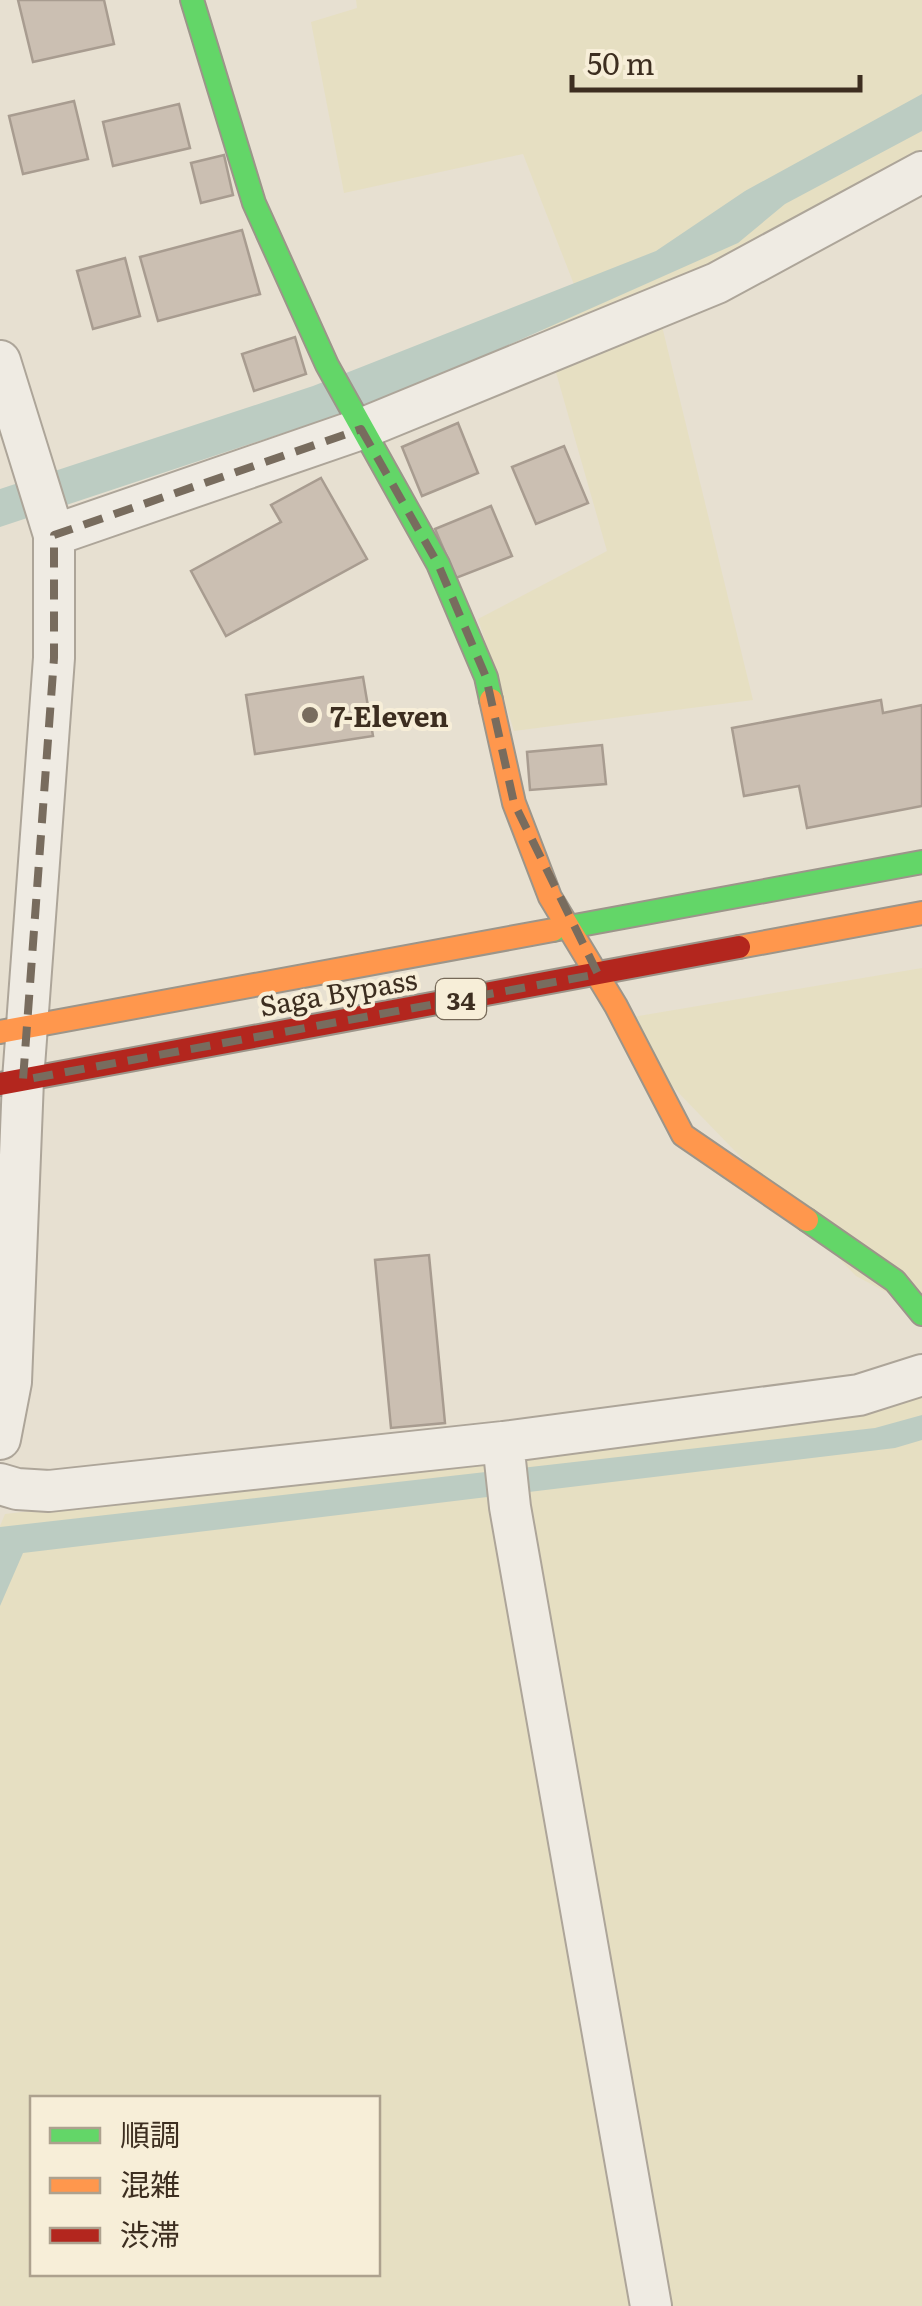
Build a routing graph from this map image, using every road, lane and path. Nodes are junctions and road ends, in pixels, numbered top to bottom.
1 (192, 0) edge
2 (922, 172) edge
3 (0, 361) edge
4 (361, 428) junction
5 (54, 535) junction
6 (922, 862) edge
7 (922, 914) edge
8 (571, 928) junction
9 (598, 974) junction
10 (13, 1030) edge
11 (11, 1082) edge
12 (922, 1314) edge
13 (922, 1375) edge
14 (0, 1439) edge
15 (505, 1453) junction
16 (0, 1484) edge
17 (652, 2306) edge

1 - 4 main road
2 - 4 street
3 - 5 street
4 - 5 street
4 - 8 main road
5 - 10 street
6 - 8 main road, Saga Bypass / 34
7 - 9 main road, Saga Bypass / 34
8 - 9 main road
8 - 10 main road, Saga Bypass / 34
9 - 11 main road, Saga Bypass / 34
9 - 12 main road
10 - 11 street
11 - 14 street
13 - 15 street
15 - 16 street
15 - 17 street

